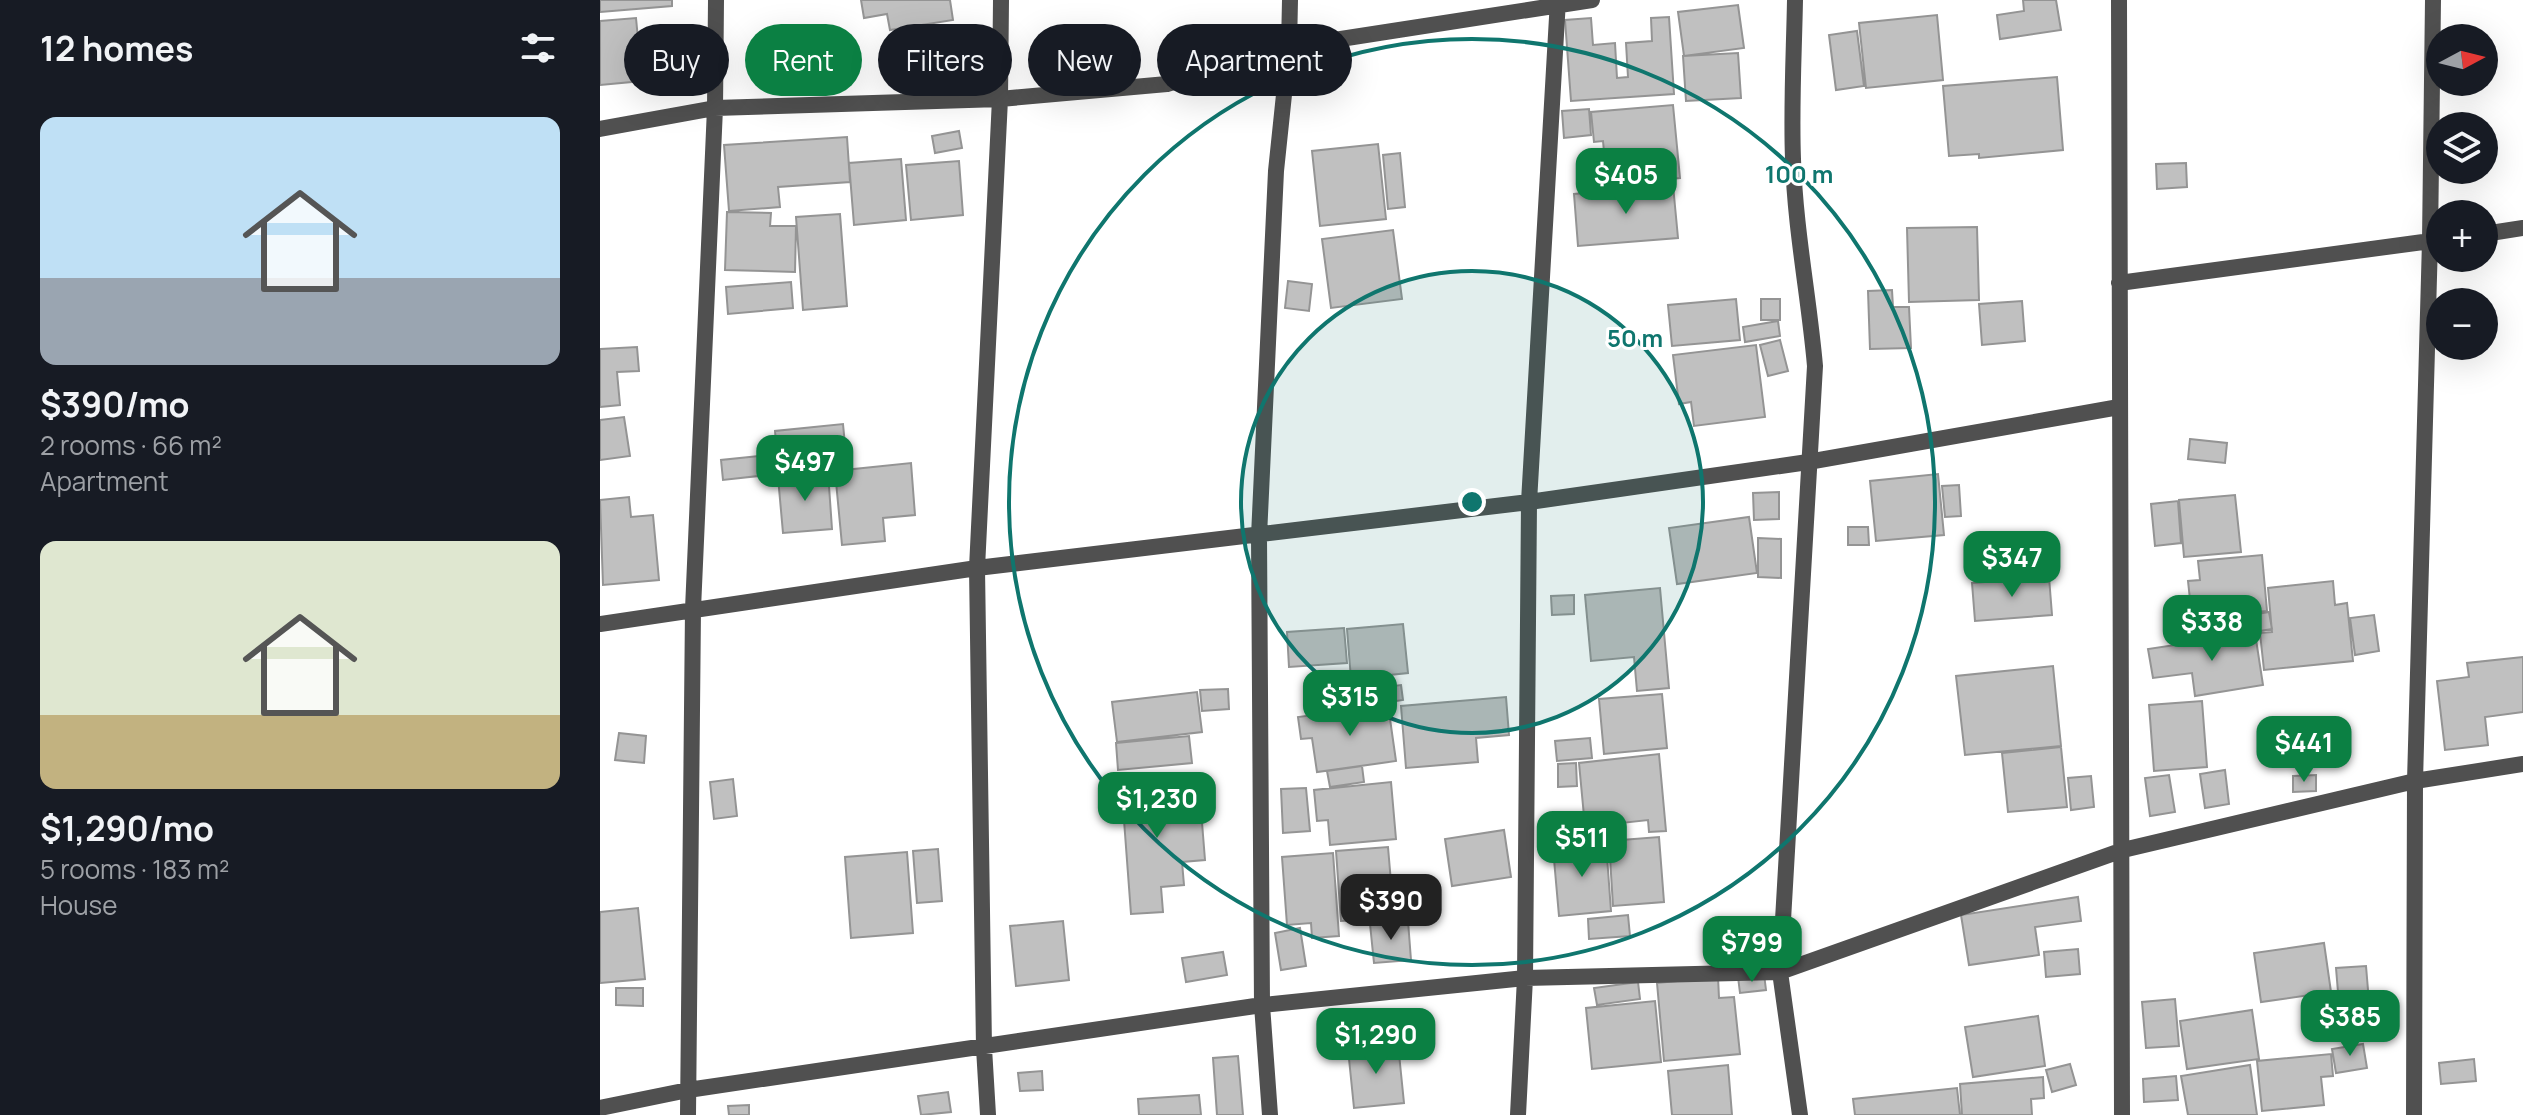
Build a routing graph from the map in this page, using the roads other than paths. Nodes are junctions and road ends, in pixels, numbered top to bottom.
1 (716, 0) edge
2 (1001, 0) edge
3 (1290, 0) edge
4 (1592, 0) edge
5 (1795, 0) edge
6 (2119, 0) edge
7 (2433, 0) edge
8 (1558, 2) edge
9 (1289, 24) edge
10 (1352, 36) edge
11 (1157, 85) edge
12 (1284, 96) edge
13 (1000, 99) junction
14 (715, 108) junction
15 (600, 129) edge
16 (2435, 200) edge
17 (2523, 228) edge
18 (2498, 232) edge
19 (2426, 241) edge
20 (2434, 272) edge
21 (2119, 283) junction
22 (2119, 407) junction
23 (1808, 462) junction
24 (1529, 502) junction
25 (1259, 536) junction
26 (977, 568) junction
27 (693, 609) junction
28 (600, 624) edge
29 (2523, 764) edge
30 (2415, 781) junction
31 (2123, 850) junction
32 (1780, 972) junction
33 (1525, 978) junction
34 (1262, 1005) junction
35 (984, 1048) junction
36 (688, 1090) junction
37 (600, 1108) edge
38 (688, 1115) edge
39 (988, 1115) edge
40 (1270, 1115) edge
41 (1518, 1115) edge
42 (1800, 1115) edge
43 (2122, 1115) edge
44 (2414, 1115) edge

1 - 14 street
2 - 13 street
3 - 9 street
4 - 8 street
5 - 23 street
6 - 21 street
7 - 16 street
8 - 10 street
8 - 24 street
11 - 13 street
12 - 25 street
13 - 14 street
13 - 26 street
14 - 15 street
14 - 27 street
17 - 18 street
19 - 21 street
20 - 30 street
21 - 22 street
22 - 23 street
22 - 31 street
23 - 24 street
23 - 32 street
24 - 25 street
24 - 33 street
25 - 26 street
25 - 34 street
26 - 27 street
26 - 35 street
27 - 28 street
27 - 36 street
29 - 30 street
30 - 31 street
30 - 44 street
31 - 32 street
31 - 43 street
32 - 33 street
32 - 42 street
33 - 34 street
33 - 41 street
34 - 35 street
34 - 40 street
35 - 36 street
35 - 39 street
36 - 37 street
36 - 38 street

